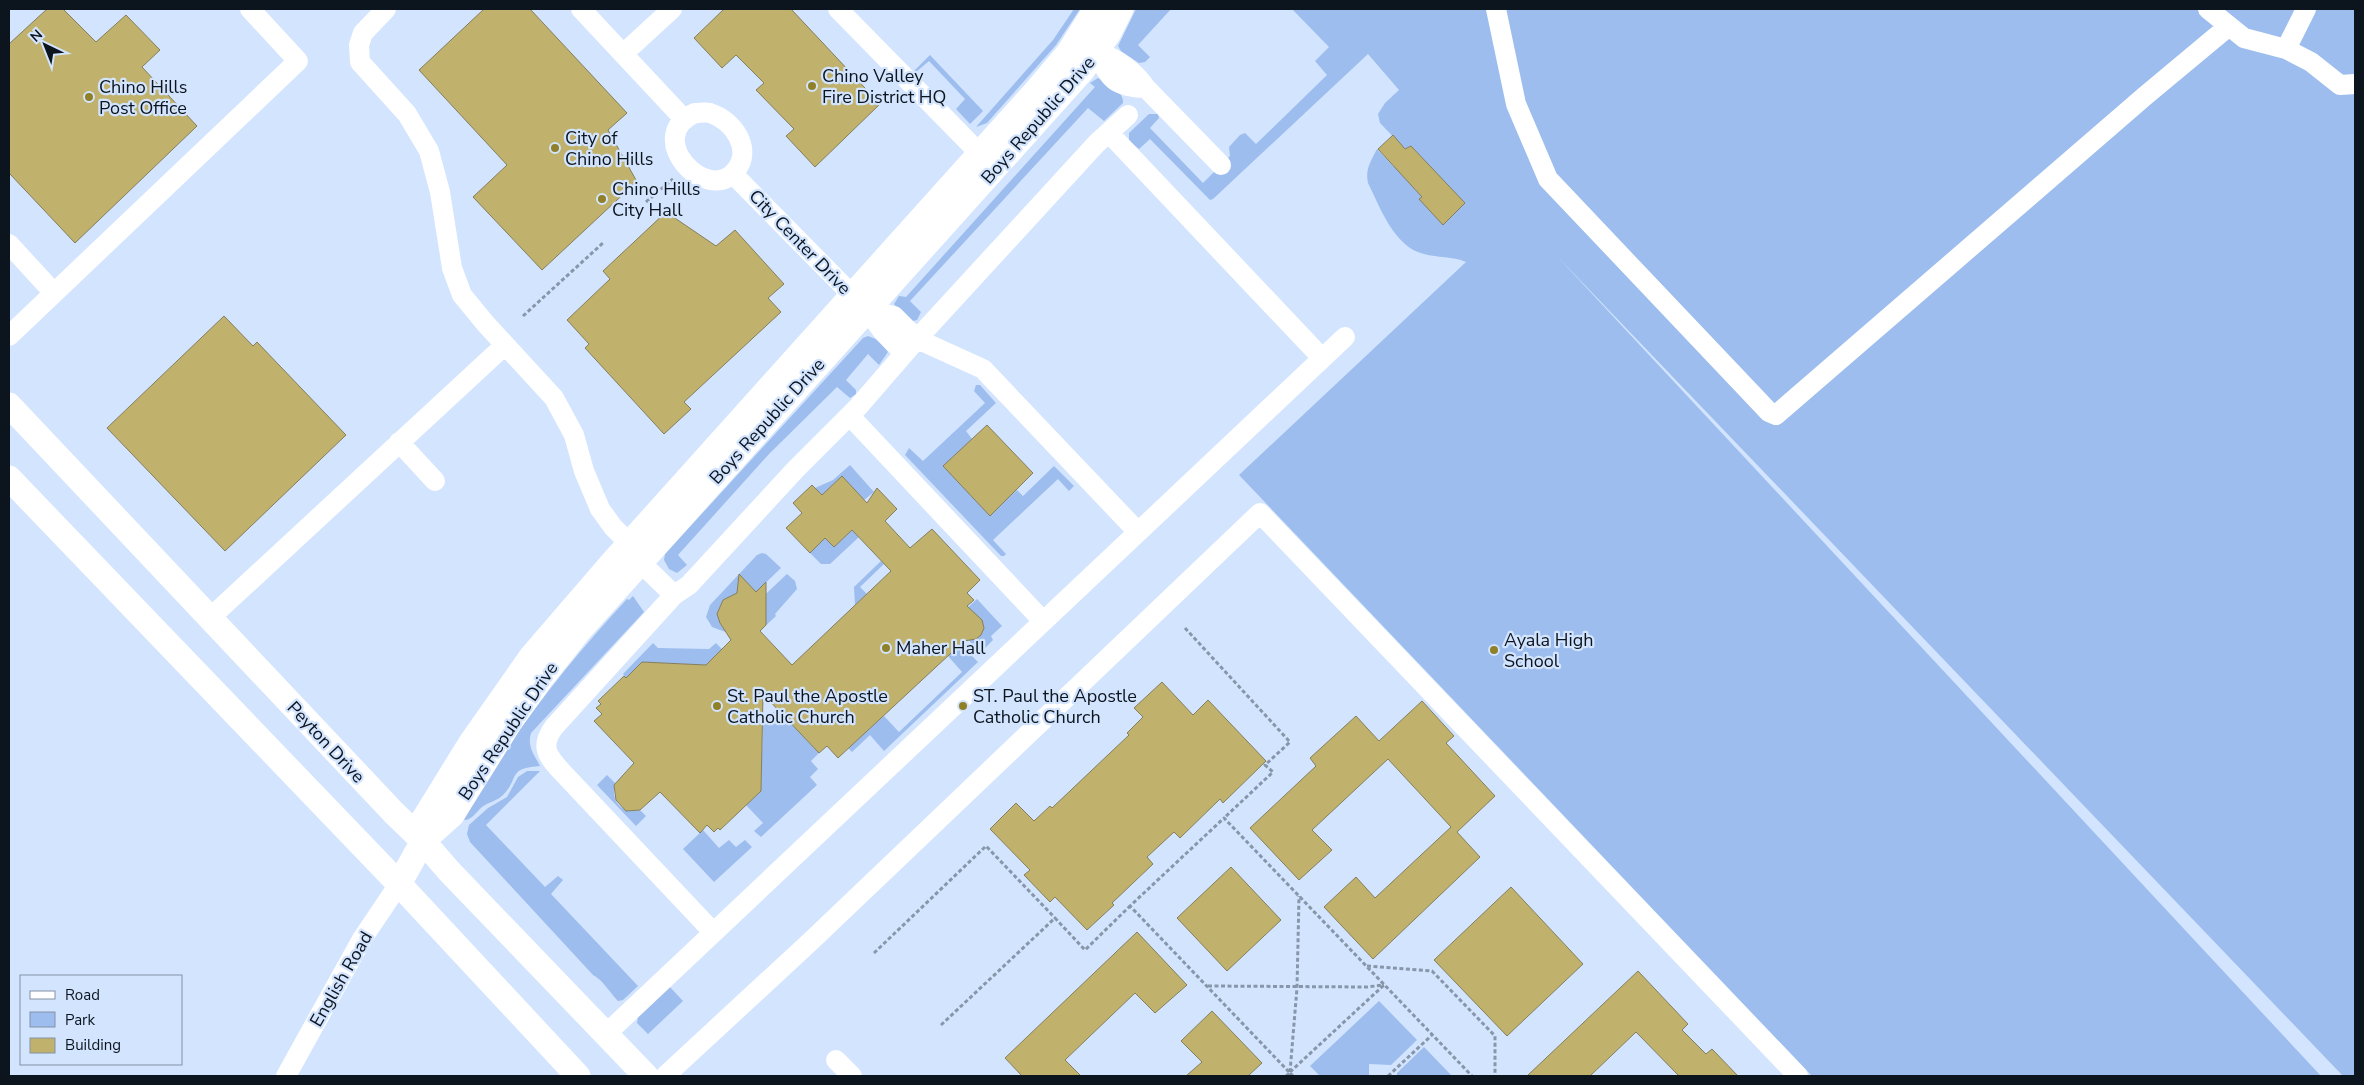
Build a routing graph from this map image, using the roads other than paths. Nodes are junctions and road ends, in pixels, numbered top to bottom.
1 (250, 9) edge
2 (386, 9) edge
3 (581, 9) edge
4 (672, 9) edge
5 (838, 9) edge
6 (1096, 9) edge
7 (1121, 9) edge
8 (1496, 9) edge
9 (2208, 9) edge
10 (2306, 9) edge
11 (2229, 26) junction
12 (2286, 49) junction
13 (1097, 51) junction
14 (623, 54) junction
15 (2355, 84) edge
16 (1128, 115) dead end
17 (683, 118) junction
18 (1109, 132) junction
19 (987, 161) junction
20 (1220, 166) dead end
21 (733, 174) junction
22 (9, 244) edge
23 (54, 293) junction
24 (859, 302) junction
25 (9, 336) edge
26 (1345, 337) dead end
27 (918, 339) junction
28 (505, 345) junction
29 (1322, 358) junction
30 (9, 405) edge
31 (850, 416) junction
32 (399, 442) junction
33 (9, 478) edge
34 (435, 481) dead end
35 (1138, 532) junction
36 (635, 553) junction
37 (674, 595) junction
38 (210, 618) junction
39 (1043, 621) junction
40 (423, 841) junction
41 (399, 884) junction
42 (713, 932) junction
43 (606, 1034) junction
44 (836, 1060) dead end
45 (286, 1076) edge
46 (578, 1076) edge
47 (646, 1076) edge
48 (664, 1076) edge
49 (852, 1076) edge
50 (1798, 1076) edge

1 - 23 street
2 - 28 street
3 - 14 street
4 - 14 street
5 - 19 street
6 - 19 main road, Boys Republic Drive
7 - 13 main road, Boys Republic Drive
8 - 11 street
9 - 11 street
10 - 12 street
11 - 12 street
12 - 15 street
13 - 19 main road, Boys Republic Drive
13 - 20 street
14 - 17 street
16 - 18 street
17 - 21 street
17 - 21 street
18 - 27 street
18 - 29 street
19 - 24 main road, Boys Republic Drive
21 - 24 street, City Center Drive
22 - 23 street
23 - 25 street
24 - 27 street, City Center Drive
24 - 36 main road, Boys Republic Drive
26 - 29 street
27 - 31 street
27 - 35 street
28 - 32 street
28 - 36 street
29 - 35 street
30 - 38 main road, Peyton Drive
31 - 37 street
31 - 39 street
32 - 34 street
32 - 38 street
33 - 41 main road
35 - 39 street
36 - 37 street
36 - 40 main road, Boys Republic Drive
37 - 42 street
38 - 40 main road, Peyton Drive
39 - 42 street
40 - 41 main road, Boys Republic Drive
40 - 43 main road, Peyton Drive
41 - 45 street, English Road
41 - 46 main road
42 - 43 street
43 - 47 main road, Peyton Drive
44 - 49 street
48 - 50 street

